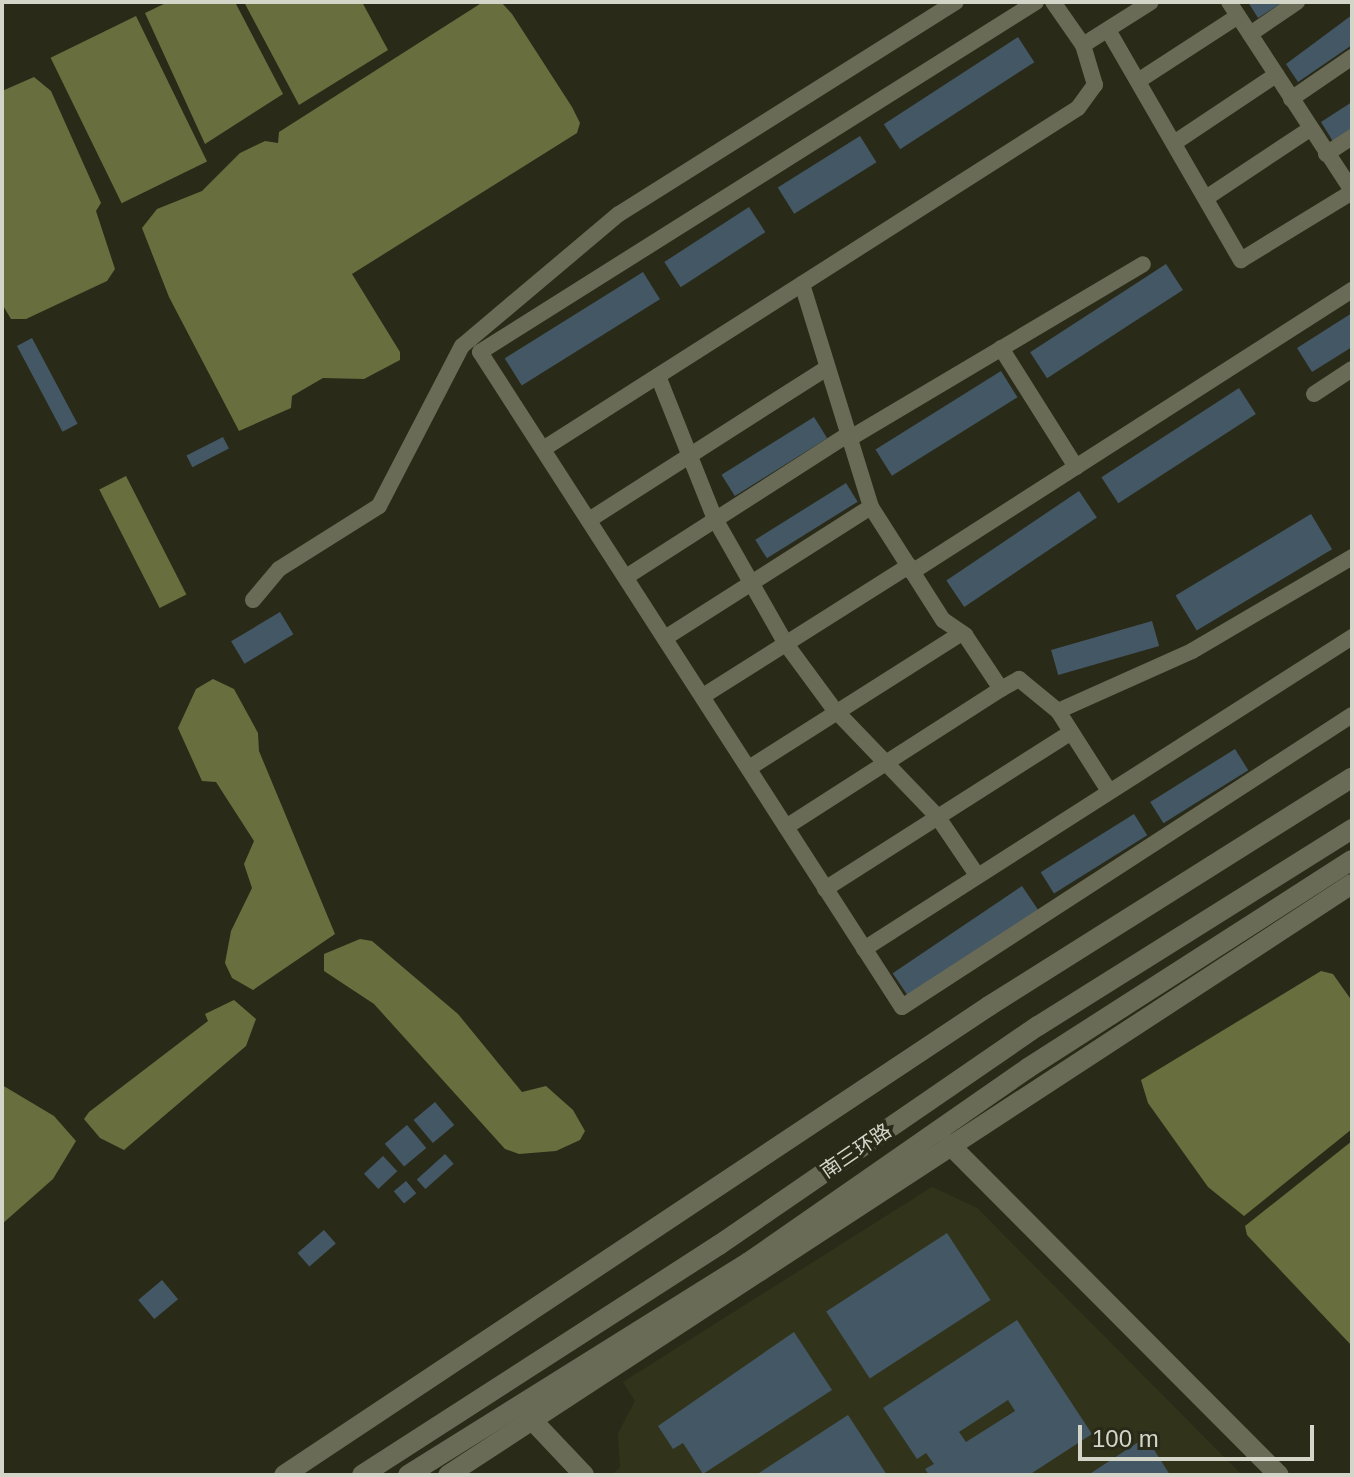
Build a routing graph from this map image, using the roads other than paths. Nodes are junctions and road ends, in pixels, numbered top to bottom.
1 (956, 2) edge
2 (1036, 2) edge
3 (1053, 2) edge
4 (1151, 2) edge
5 (1297, 2) edge
6 (1234, 9) edge
7 (1108, 30) junction
8 (1250, 34) junction
9 (1083, 45) junction
10 (1352, 57) edge
11 (1276, 75) junction
12 (1138, 81) junction
13 (1291, 99) junction
14 (1310, 129) junction
15 (1352, 137) edge
16 (1174, 143) junction
17 (1326, 154) junction
18 (1352, 192) edge
19 (1206, 198) junction
20 (1143, 264) dead end
21 (802, 284) junction
22 (1352, 290) edge
23 (1001, 348) junction
24 (825, 369) junction
25 (1352, 369) edge
26 (658, 376) junction
27 (1314, 394) dead end
28 (846, 438) junction
29 (543, 449) junction
30 (687, 457) junction
31 (1076, 467) junction
32 (871, 507) junction
33 (715, 519) junction
34 (589, 520) junction
35 (1350, 563) edge
36 (910, 569) junction
37 (626, 577) junction
38 (750, 584) junction
39 (253, 600) dead end
40 (962, 633) junction
41 (1352, 637) edge
42 (665, 638) junction
43 (786, 644) junction
44 (1001, 689) junction
45 (703, 696) junction
46 (1058, 711) junction
47 (837, 712) junction
48 (1352, 715) edge
49 (1070, 733) junction
50 (884, 764) junction
51 (749, 768) junction
52 (1352, 777) edge
53 (1109, 791) junction
54 (937, 816) junction
55 (786, 827) junction
56 (1352, 829) edge
57 (1352, 860) edge
58 (977, 875) junction
59 (1352, 884) edge
60 (825, 889) junction
61 (864, 949) junction
62 (949, 1144) junction
63 (532, 1420) junction
64 (284, 1475) edge
65 (362, 1475) edge
66 (408, 1475) edge
67 (448, 1475) edge
68 (584, 1475) edge
69 (1279, 1475) edge

1 - 39 street
2 - 29 street
3 - 9 street
4 - 7 street
5 - 8 street
6 - 8 street
6 - 12 street
7 - 9 street
7 - 12 street
8 - 11 street
9 - 21 street
10 - 13 street
11 - 13 street
11 - 16 street
12 - 16 street
13 - 14 street
14 - 17 street
14 - 19 street
15 - 17 street
16 - 19 street
17 - 18 street
18 - 19 street
20 - 23 street
21 - 24 street
21 - 26 street
22 - 31 street
23 - 28 street
23 - 31 street
24 - 28 street
24 - 30 street
25 - 27 street
26 - 29 street
26 - 30 street
28 - 32 street
28 - 33 street
29 - 34 street
30 - 33 street
30 - 34 street
31 - 36 street
32 - 36 street
32 - 38 street
33 - 37 street
33 - 38 street
34 - 37 street
35 - 46 street
36 - 40 street
36 - 43 street
37 - 42 street
38 - 42 street
38 - 43 street
40 - 44 street
40 - 47 street
41 - 53 street
42 - 45 street
43 - 45 street
43 - 47 street
44 - 46 street
44 - 50 street
45 - 51 street
46 - 49 street
47 - 50 street
47 - 51 street
48 - 61 street
49 - 53 street
49 - 54 street
50 - 54 street
50 - 55 street
51 - 55 street
52 - 64 street
53 - 58 street
54 - 58 street
54 - 60 street
55 - 60 street
56 - 65 street, 南三环路
57 - 66 street, 南三环路
58 - 61 street
59 - 62 street
60 - 61 street
62 - 63 street
62 - 69 street
63 - 67 street
63 - 68 street

